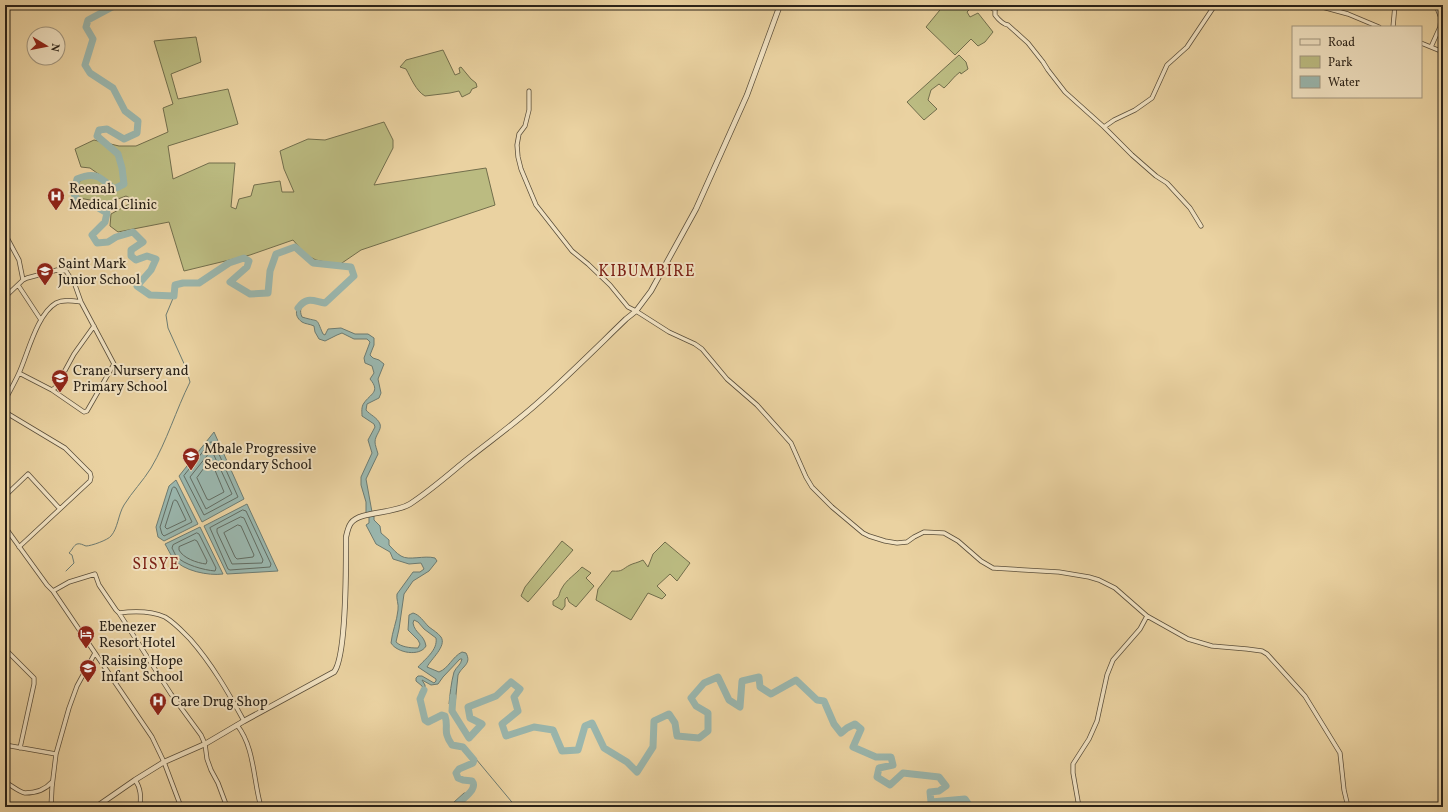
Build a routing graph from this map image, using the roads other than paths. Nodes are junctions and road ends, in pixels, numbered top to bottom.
1 (780, 5) edge
2 (987, 5) edge
3 (998, 5) edge
4 (1215, 5) edge
5 (1315, 5) edge
6 (1395, 5) edge
7 (1436, 5) edge
8 (995, 10) junction
9 (1377, 26) edge
10 (1392, 26) edge
11 (1422, 43) edge
12 (1431, 47) junction
13 (1443, 52) edge
14 (529, 91) dead end
15 (1104, 127) junction
16 (1201, 226) dead end
17 (5, 234) edge
18 (23, 280) junction
19 (18, 285) junction
20 (5, 296) edge
21 (81, 302) junction
22 (636, 311) junction
23 (41, 320) junction
24 (94, 326) junction
25 (19, 373) junction
26 (52, 390) junction
27 (5, 400) edge
28 (5, 412) edge
29 (5, 496) edge
30 (60, 509) junction
31 (5, 526) edge
32 (19, 547) junction
33 (53, 591) junction
34 (119, 613) junction
35 (1148, 616) junction
36 (5, 649) edge
37 (95, 653) junction
38 (244, 721) junction
39 (237, 725) junction
40 (205, 744) junction
41 (5, 745) edge
42 (20, 748) junction
43 (56, 754) junction
44 (164, 762) junction
45 (135, 780) junction
46 (5, 782) edge
47 (52, 782) junction
48 (51, 807) edge
49 (96, 807) edge
50 (140, 807) edge
51 (181, 807) edge
52 (227, 807) edge
53 (261, 807) edge
54 (1078, 807) edge
55 (1348, 807) edge

1 - 22 street
2 - 8 street
3 - 8 street
4 - 15 street
5 - 9 street
6 - 10 street
7 - 12 street
8 - 15 street
11 - 12 street
12 - 13 street
14 - 22 street
15 - 16 street
17 - 18 street
18 - 19 street
18 - 21 street
19 - 20 street
19 - 23 street
21 - 23 street
21 - 24 street
22 - 35 street
22 - 38 street
23 - 25 street
24 - 26 street
24 - 26 street
25 - 26 street
25 - 27 street
28 - 30 street
29 - 30 street
30 - 32 street
31 - 32 street
32 - 33 street
33 - 34 street
33 - 37 street
34 - 38 street
34 - 40 street
35 - 54 street
35 - 55 street
36 - 42 street
37 - 43 street
37 - 44 street
38 - 39 street
39 - 40 street
39 - 53 street
40 - 44 street
40 - 52 street
41 - 42 street
42 - 43 street
43 - 47 street
44 - 45 street
44 - 51 street
45 - 49 street
45 - 50 street
46 - 47 street
47 - 48 street

